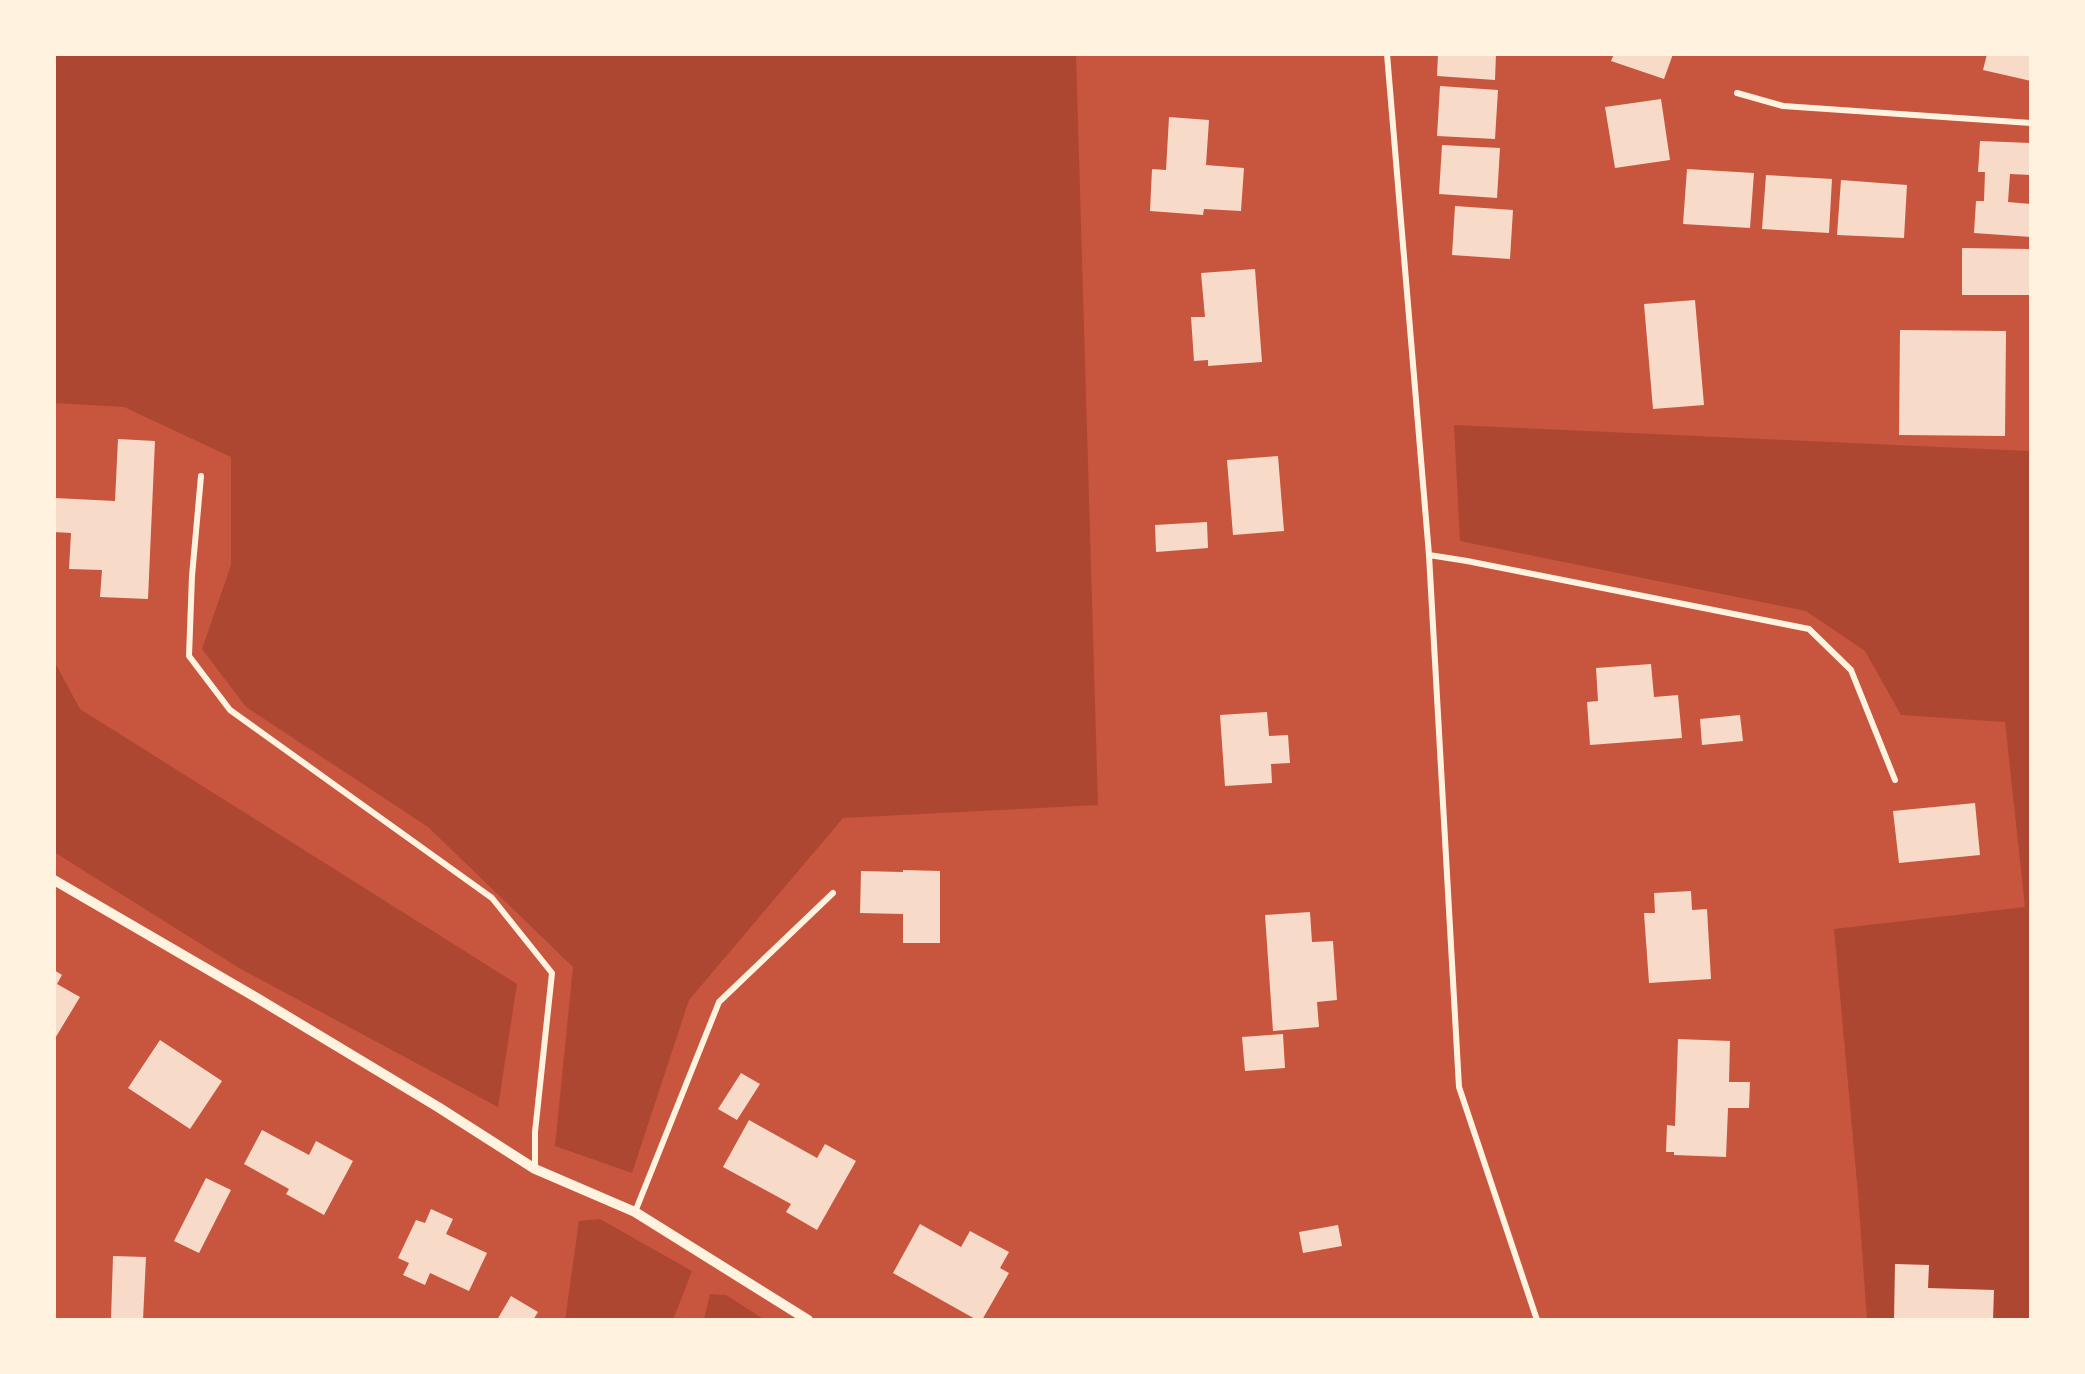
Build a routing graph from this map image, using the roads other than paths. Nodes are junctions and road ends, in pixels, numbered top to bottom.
1 (1387, 54) edge
2 (1737, 93) dead end
3 (2031, 123) edge
4 (201, 476) dead end
5 (1429, 555) junction
6 (1895, 780) dead end
7 (54, 880) edge
8 (833, 893) dead end
9 (535, 1169) junction
10 (635, 1212) junction
11 (808, 1320) edge
12 (1538, 1320) edge

1 - 5 street
2 - 3 street
4 - 9 street
5 - 6 street
5 - 12 street
7 - 9 street
8 - 10 street
9 - 10 street
10 - 11 street

